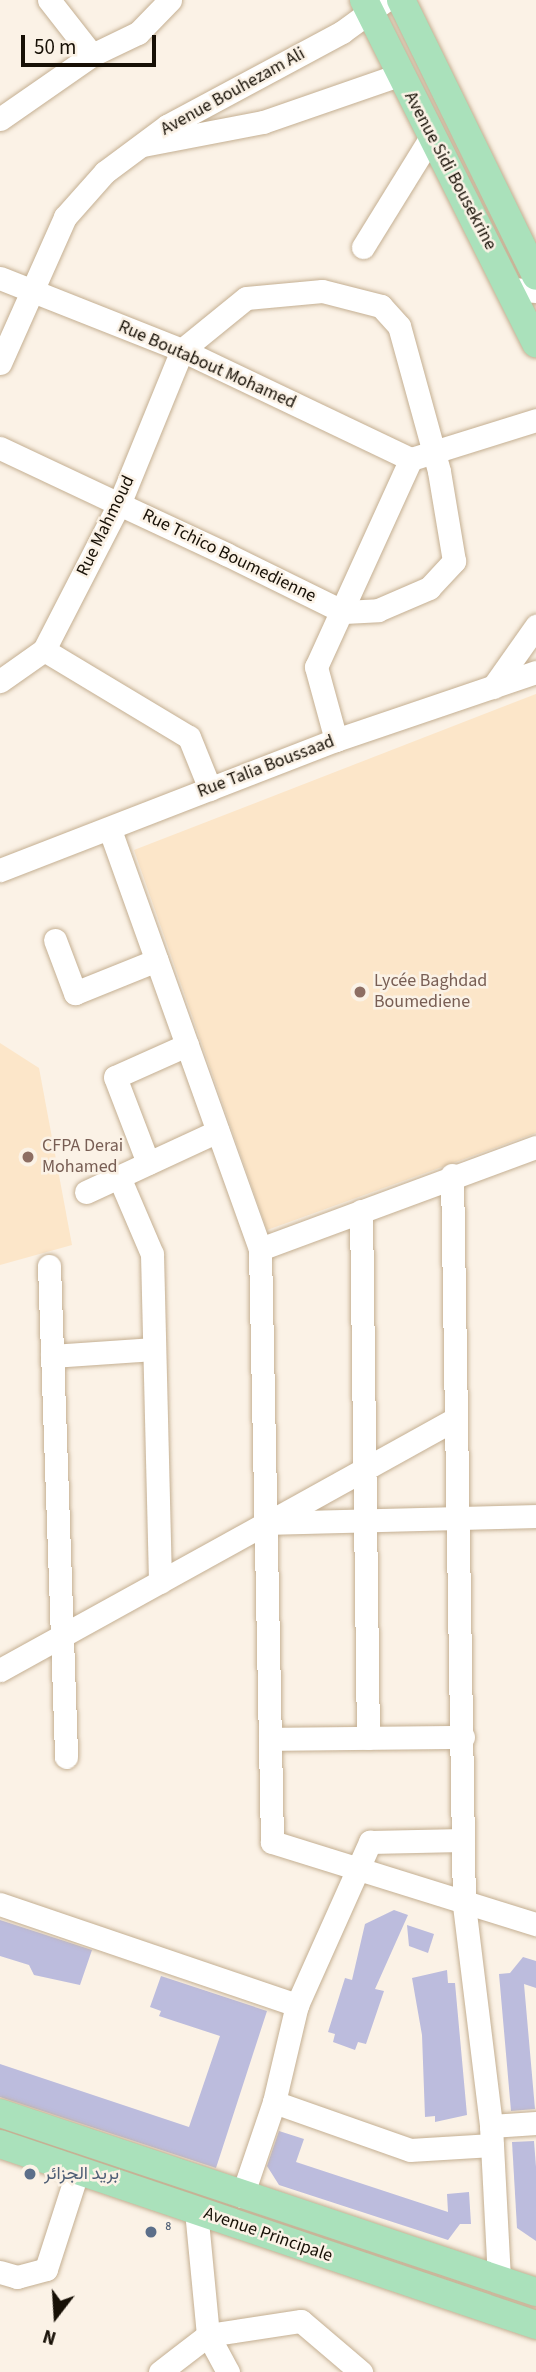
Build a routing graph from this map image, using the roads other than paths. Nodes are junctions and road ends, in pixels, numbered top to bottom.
1 (49, 0) edge
2 (170, 0) edge
3 (401, 0) edge
4 (374, 3) edge
5 (92, 55) junction
6 (399, 75) junction
7 (0, 119) edge
8 (432, 137) junction
9 (142, 145) junction
10 (363, 247) dead end
11 (0, 278) edge
12 (528, 285) edge
13 (30, 291) junction
14 (536, 343) edge
15 (182, 350) junction
16 (0, 363) edge
17 (536, 420) edge
18 (0, 448) edge
19 (433, 450) junction
20 (411, 459) junction
21 (119, 503) junction
22 (344, 612) junction
23 (536, 626) edge
24 (44, 650) junction
25 (536, 672) edge
26 (0, 681) edge
27 (493, 687) junction
28 (336, 740) junction
29 (210, 789) junction
30 (110, 830) junction
31 (0, 870) edge
32 (55, 940) dead end
33 (157, 960) junction
34 (187, 1045) junction
35 (218, 1131) junction
36 (536, 1147) edge
37 (148, 1163) junction
38 (452, 1175) junction
39 (120, 1177) junction
40 (86, 1192) dead end
41 (361, 1211) junction
42 (260, 1248) junction
43 (49, 1266) dead end
44 (154, 1349) junction
45 (52, 1356) junction
46 (455, 1419) junction
47 (368, 1469) junction
48 (536, 1517) edge
49 (459, 1520) junction
50 (369, 1522) junction
51 (266, 1523) junction
52 (160, 1582) junction
53 (60, 1637) junction
54 (0, 1670) edge
55 (463, 1737) junction
56 (368, 1738) junction
57 (270, 1739) junction
58 (66, 1757) dead end
59 (463, 1840) junction
60 (360, 1868) junction
61 (0, 1904) edge
62 (464, 1905) junction
63 (536, 1924) edge
64 (298, 2005) junction
65 (275, 2102) junction
66 (0, 2113) edge
67 (536, 2123) edge
68 (492, 2136) junction
69 (0, 2144) edge
70 (78, 2170) junction
71 (242, 2196) junction
72 (197, 2211) junction
73 (0, 2272) edge
74 (536, 2281) edge
75 (503, 2282) junction
76 (536, 2292) edge
77 (536, 2325) edge
78 (208, 2335) junction
79 (160, 2372) edge
80 (228, 2372) edge
81 (361, 2372) edge

1 - 5 street
2 - 5 street
3 - 12 main road
4 - 6 main road, Avenue Sidi Bousekrine
4 - 9 street, Avenue Bouhezam Ali
5 - 7 street
6 - 8 main road, Avenue Sidi Bousekrine
6 - 9 street
8 - 10 street
8 - 12 main road, Avenue Sidi Bousekrine
9 - 13 street, Avenue Bouhezam Ali
11 - 13 street, Rue Boutabout Mohamed
12 - 14 main road, Avenue Sidi Bousekrine
13 - 15 street, Rue Boutabout Mohamed
13 - 16 street, Avenue Bouhezam Ali
15 - 19 street
15 - 20 street, Rue Boutabout Mohamed
15 - 21 street, Rue Mahmoud
17 - 19 street
18 - 21 street, Rue Tchico Boumedienne
19 - 20 street
19 - 22 street
20 - 22 street
21 - 22 street, Rue Tchico Boumedienne
21 - 24 street, Rue Mahmoud
22 - 28 street
23 - 27 street
24 - 26 street, Rue Mahmoud
24 - 29 street
25 - 27 street, Rue Talia Boussaad
27 - 28 street, Rue Talia Boussaad
28 - 29 street, Rue Talia Boussaad
29 - 30 street, Rue Talia Boussaad
30 - 31 street, Rue Talia Boussaad
30 - 33 street
32 - 33 street
33 - 34 street
34 - 35 street
34 - 37 street
35 - 37 street
35 - 42 street
36 - 38 street
37 - 39 street
38 - 41 street
38 - 46 street
39 - 40 street
39 - 44 street
41 - 42 street
41 - 47 street
42 - 51 street
43 - 45 street
44 - 45 street
44 - 52 street
45 - 53 street
46 - 47 street
46 - 49 street
47 - 50 street
47 - 51 street
48 - 49 street
49 - 50 street
49 - 55 street
50 - 51 street
50 - 56 street
51 - 52 street
51 - 57 street
52 - 53 street
53 - 54 street
53 - 58 street
55 - 56 street
55 - 59 street
56 - 57 street
57 - 60 street
59 - 60 street
59 - 62 street
60 - 62 street
60 - 64 street
61 - 64 street
62 - 63 street
62 - 68 street
64 - 65 street
65 - 68 street
65 - 71 street
66 - 71 main road, Avenue Principale
67 - 68 street
68 - 75 street
69 - 70 main road, Avenue Principale
70 - 72 main road, Avenue Principale
70 - 73 street
71 - 75 main road, Avenue Principale
72 - 77 main road, Avenue Principale
72 - 78 street
74 - 75 main road
75 - 76 main road, Avenue Principale
78 - 79 street
78 - 80 street
78 - 81 street

